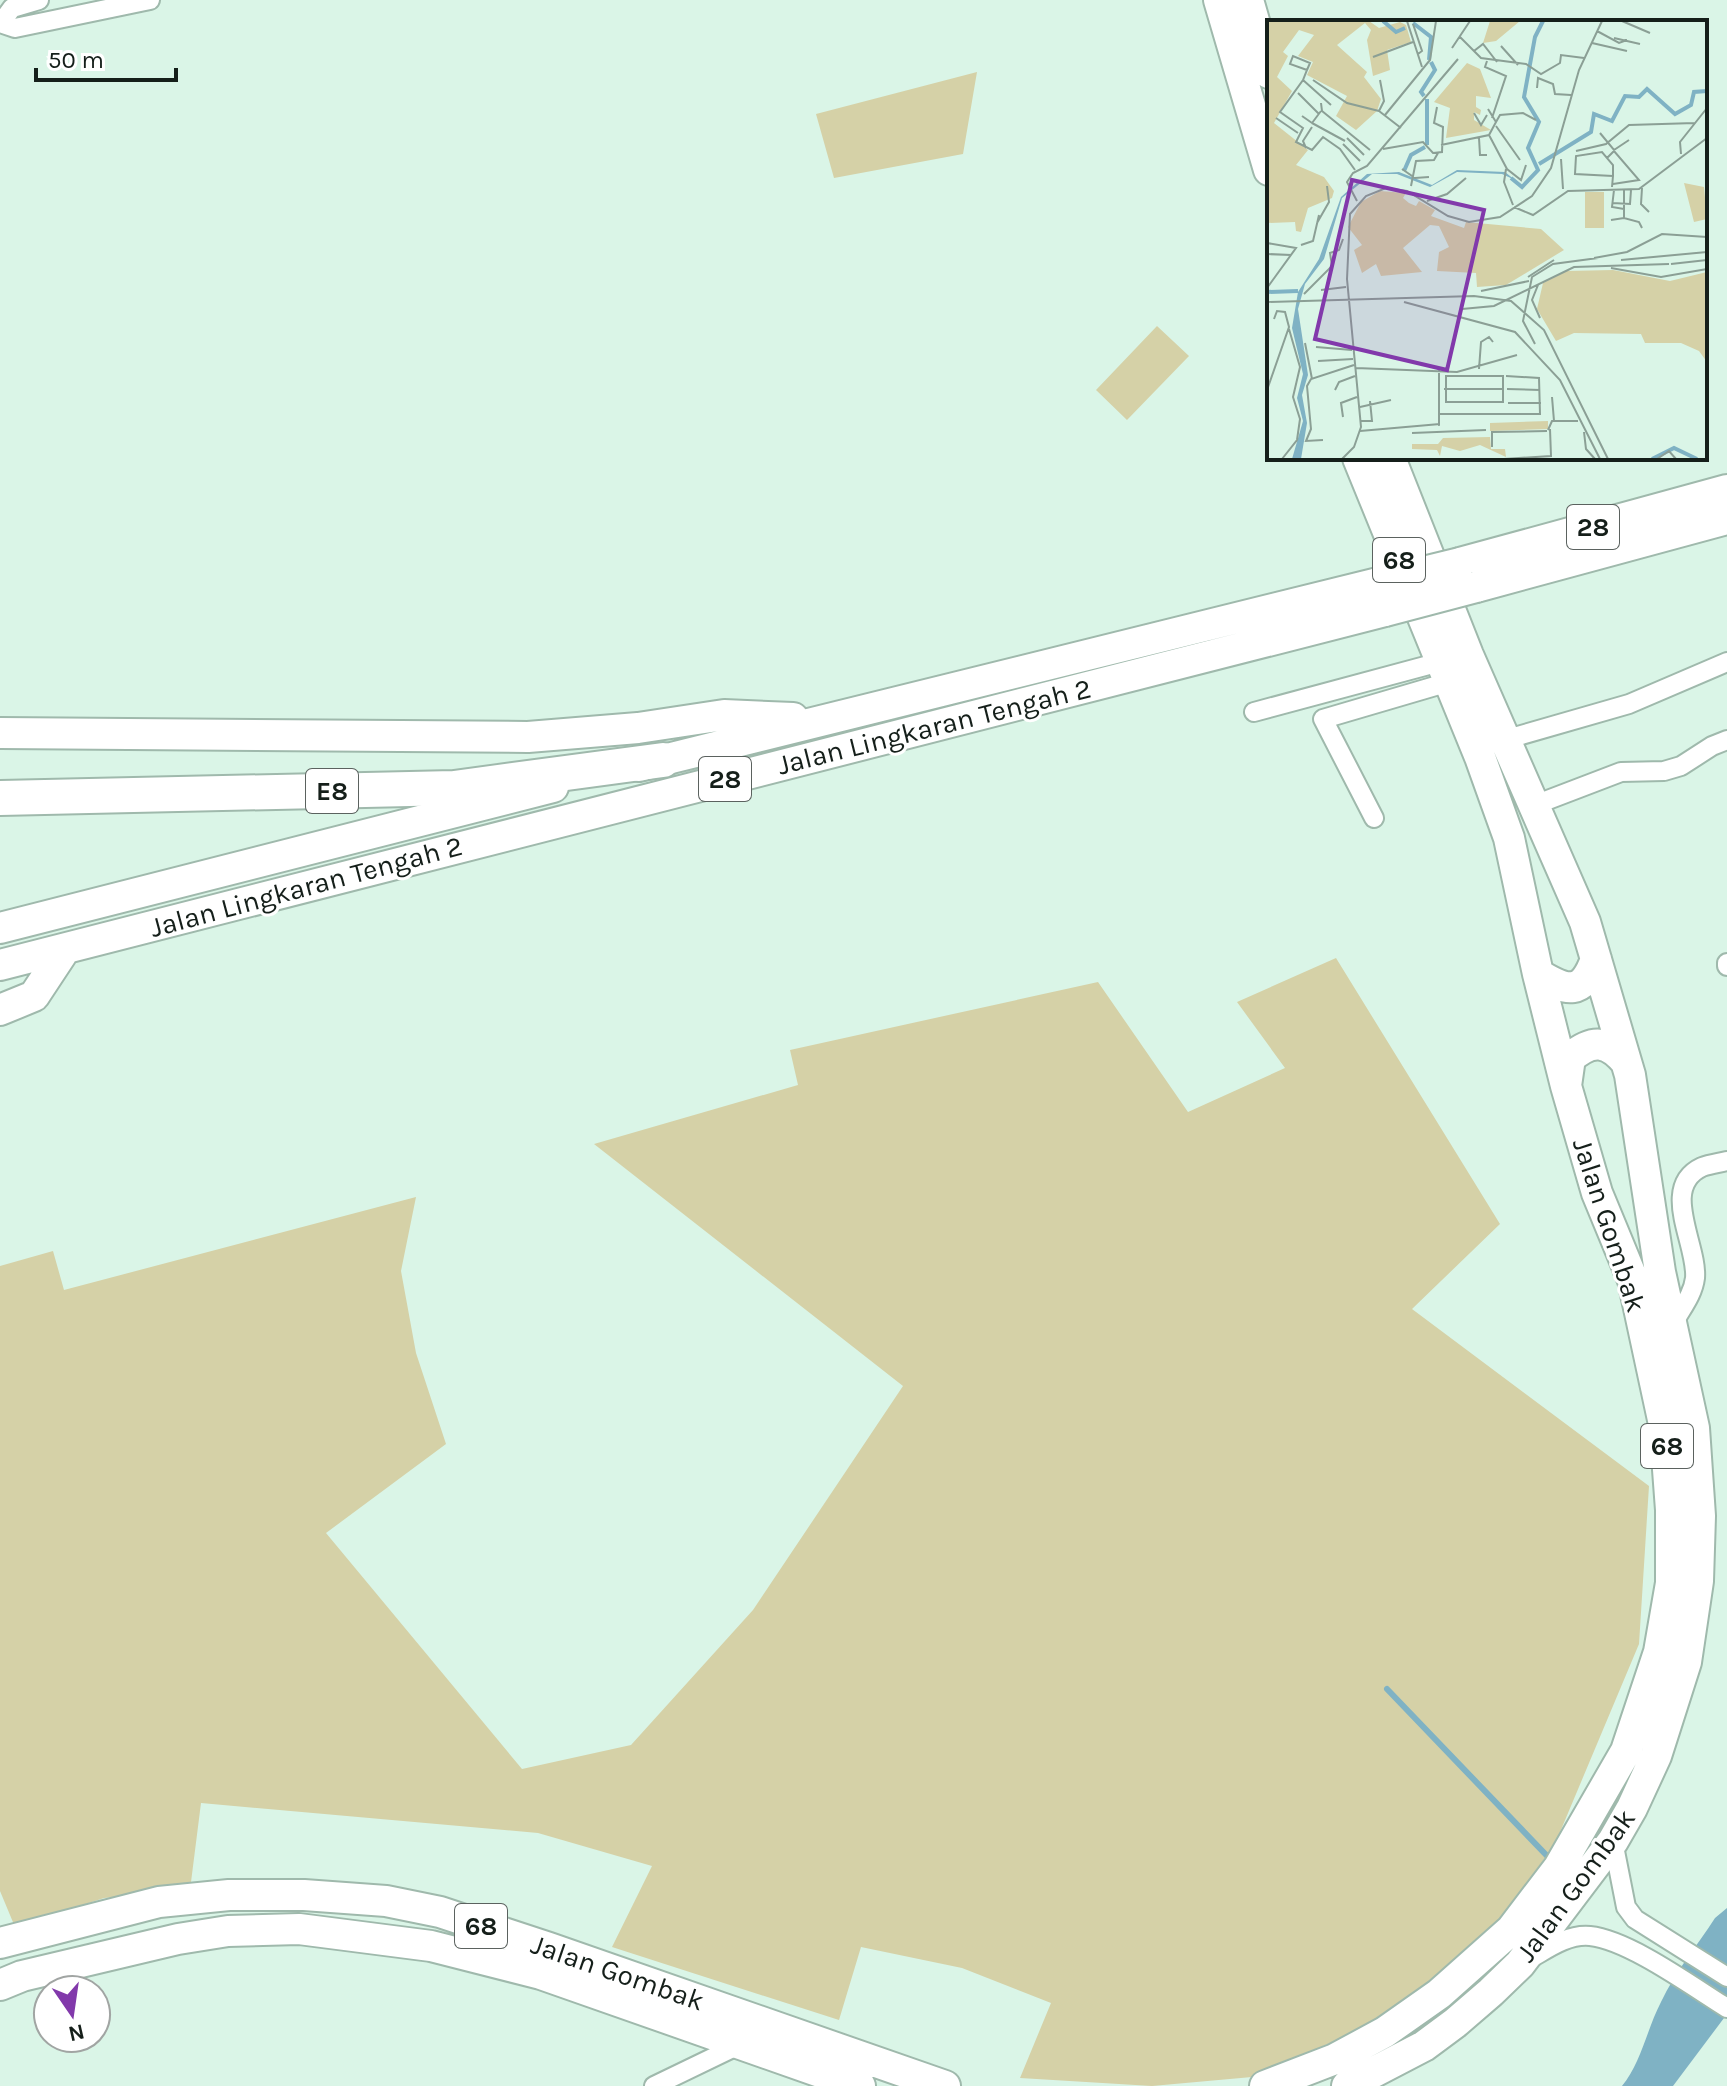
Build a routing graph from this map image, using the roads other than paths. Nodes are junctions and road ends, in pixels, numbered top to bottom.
1 (39, 0) edge
2 (150, 0) edge
3 (1219, 0) edge
4 (1248, 0) edge
5 (106, 5) edge
6 (1, 23) edge
7 (1267, 66) edge
8 (1267, 163) edge
9 (1359, 460) edge
10 (1391, 460) edge
11 (1727, 490) edge
12 (1727, 519) edge
13 (1468, 575) junction
14 (1382, 597) junction
15 (1727, 662) edge
16 (1444, 672) junction
17 (1254, 712) dead end
18 (824, 720) junction
19 (0, 733) edge
20 (1504, 740) junction
21 (1727, 740) edge
22 (663, 760) junction
23 (0, 798) edge
24 (1532, 806) junction
25 (1374, 818) dead end
26 (0, 928) edge
27 (65, 949) junction
28 (1596, 959) junction
29 (0, 965) edge
30 (1538, 974) junction
31 (0, 1010) edge
32 (1626, 1062) junction
33 (1566, 1086) junction
34 (1727, 1161) edge
35 (1673, 1324) junction
36 (1613, 1841) junction
37 (0, 1943) edge
38 (1520, 1964) junction
39 (1727, 1977) edge
40 (0, 1985) edge
41 (1727, 2008) edge
42 (741, 2044) junction
43 (807, 2076) edge
44 (654, 2086) edge
45 (860, 2086) edge
46 (945, 2086) edge
47 (1265, 2086) edge
48 (1347, 2086) edge

1 - 6 street
2 - 5 street
3 - 8 main road
4 - 7 main road
5 - 6 street
9 - 16 main road, Jalan Gombak / 68
10 - 20 main road, Jalan Gombak / 68
11 - 13 main road, Jalan Lingkaran Tengah 2 / 28
12 - 13 main road, Jalan Lingkaran Tengah 2 / 28
13 - 14 main road, Jalan Lingkaran Tengah 2 / 28, bridge
14 - 18 main road, Jalan Lingkaran Tengah 2 / 28
14 - 27 main road, Jalan Lingkaran Tengah 2 / 28
15 - 20 street
16 - 17 street
16 - 25 street
16 - 30 main road, Jalan Gombak / 68
18 - 19 main road
18 - 22 main road, Jalan Lingkaran Tengah 2 / 28
20 - 24 main road, Jalan Gombak / 68
21 - 24 street
22 - 23 highway, E8
22 - 26 main road, Jalan Lingkaran Tengah 2 / 28
24 - 28 main road, Jalan Gombak / 68
27 - 29 main road, Jalan Lingkaran Tengah 2 / 28
27 - 31 main road
28 - 30 main road
28 - 32 main road, Jalan Gombak / 68
30 - 33 main road, Jalan Gombak / 68
32 - 33 main road
32 - 35 main road, Jalan Gombak / 68
33 - 47 main road, Jalan Gombak / 68
34 - 35 street
35 - 36 main road, Jalan Gombak / 68
36 - 38 main road, Jalan Gombak / 68
36 - 39 street
37 - 46 main road, Jalan Gombak / 68
38 - 41 street
38 - 48 main road, Jalan Gombak / 68
40 - 42 main road, Jalan Gombak / 68
42 - 43 main road, Jalan Gombak / 68
42 - 44 street
43 - 45 main road, Jalan Gombak / 68

